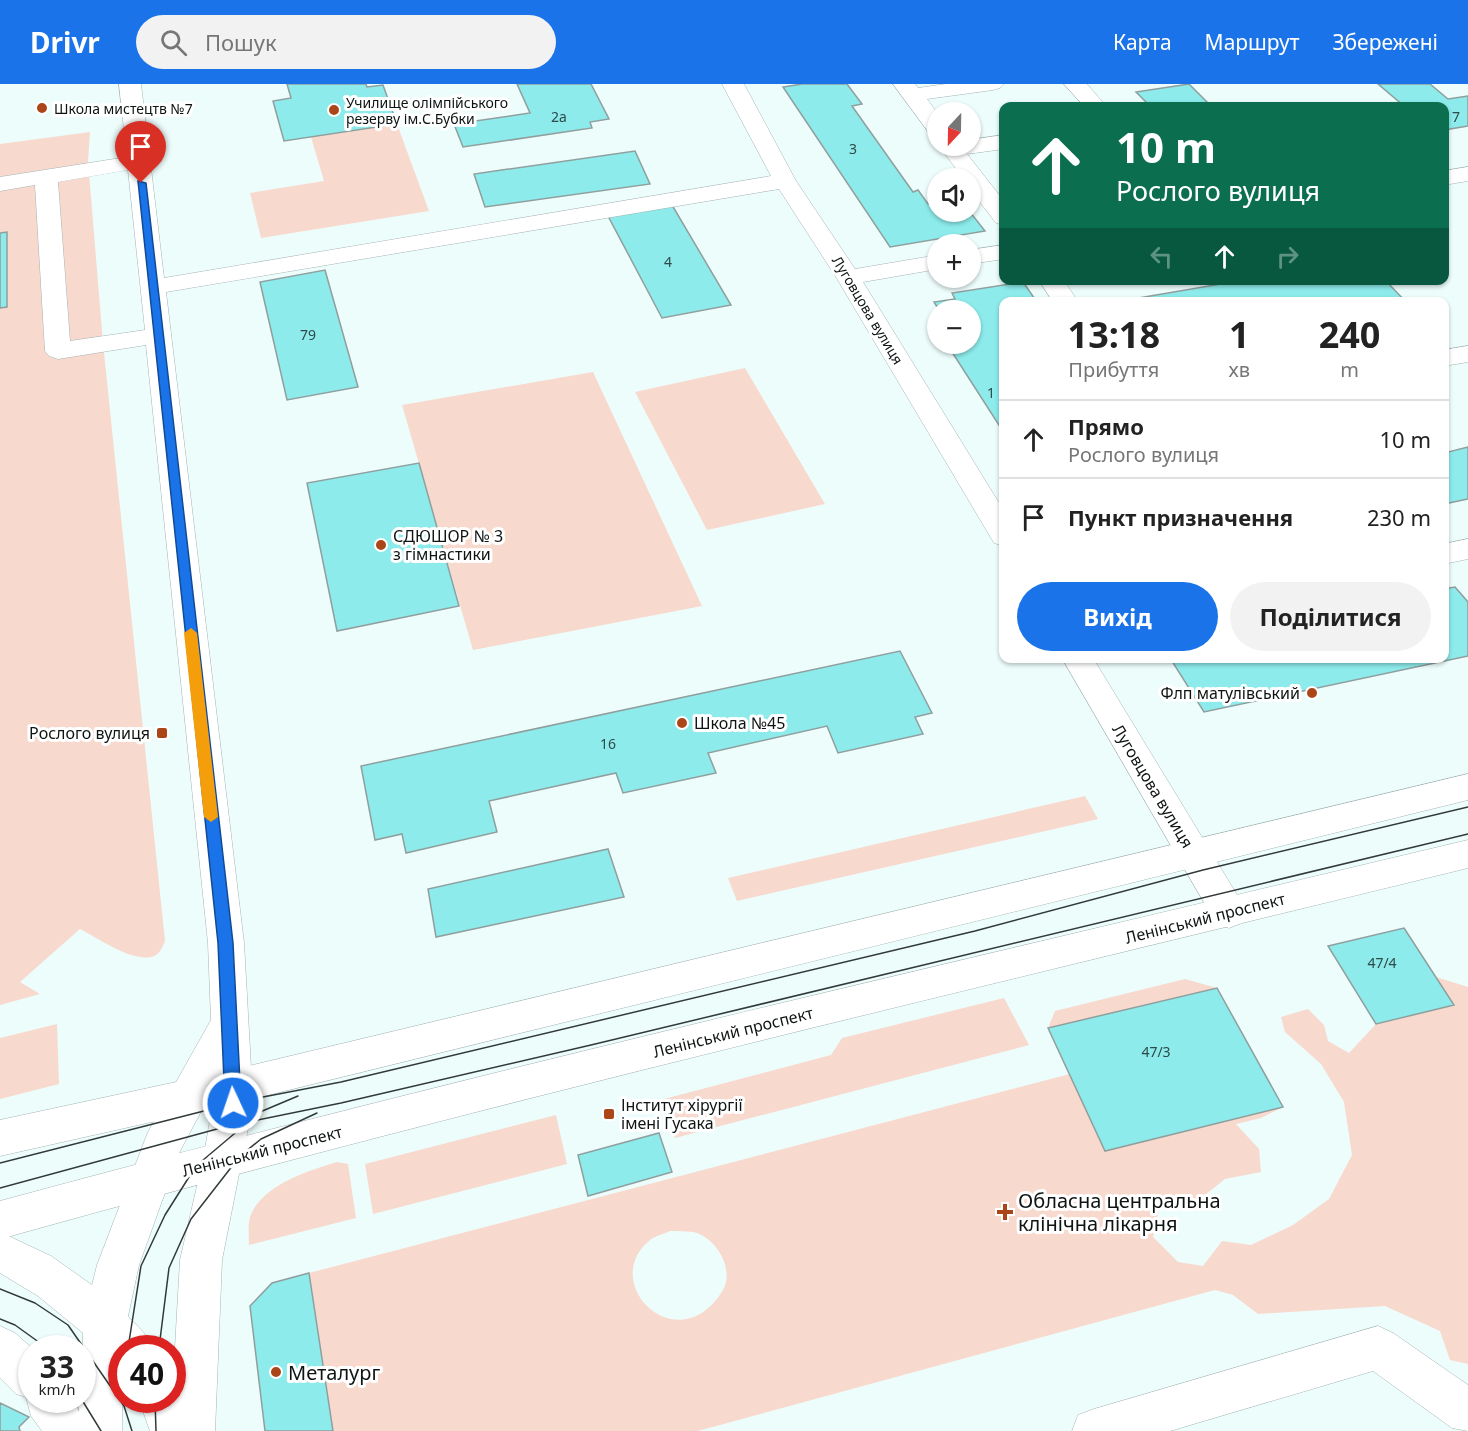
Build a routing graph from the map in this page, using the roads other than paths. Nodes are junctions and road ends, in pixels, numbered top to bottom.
1 (130, 84) edge
2 (733, 84) edge
3 (993, 84) edge
4 (1075, 84) edge
5 (908, 90) edge
6 (1091, 102) edge
7 (927, 115) edge
8 (999, 142) edge
9 (981, 144) edge
10 (958, 156) edge
11 (139, 162) junction
12 (1468, 174) edge
13 (46, 177) junction
14 (1449, 177) edge
15 (785, 181) junction
16 (0, 184) edge
17 (999, 211) edge
18 (999, 253) edge
19 (981, 255) edge
20 (927, 264) edge
21 (848, 277) junction
22 (152, 287) junction
23 (157, 336) junction
24 (1468, 354) edge
25 (1449, 357) edge
26 (999, 528) edge
27 (1468, 549) edge
28 (1449, 553) edge
29 (1080, 663) edge
30 (1468, 787) edge
31 (1193, 853) junction
32 (1468, 854) edge
33 (1229, 913) junction
34 (228, 1024) junction
35 (232, 1087) junction
36 (187, 1097) junction
37 (0, 1138) edge
38 (223, 1160) junction
39 (148, 1181) junction
40 (0, 1220) edge
41 (0, 1252) edge
42 (116, 1335) edge
43 (117, 1335) edge
44 (0, 1348) edge
45 (18, 1365) edge
46 (108, 1365) edge
47 (1468, 1412) edge
48 (59, 1413) edge
49 (166, 1413) edge
50 (88, 1430) edge
51 (172, 1431) edge
52 (194, 1431) edge
53 (1094, 1431) edge

1 - 11 street
2 - 15 street, Луговцова вулиця
3 - 5 street
4 - 6 street
5 - 7 street
8 - 9 street
10 - 17 street
11 - 13 street
11 - 22 street
12 - 14 street
13 - 16 street
13 - 23 street
15 - 21 street, Луговцова вулиця
15 - 22 street
18 - 19 street
20 - 21 street
21 - 26 street, Луговцова вулиця
22 - 23 street
23 - 34 street
24 - 25 street
27 - 28 street
29 - 31 street, Луговцова вулиця
30 - 31 street
31 - 33 street, Луговцова вулиця
31 - 35 street
32 - 33 street, Ленінський проспект
33 - 38 street, Ленінський проспект
34 - 35 street
34 - 36 street
35 - 36 street
35 - 38 street
36 - 37 street
36 - 39 street
38 - 39 street, Ленінський проспект
38 - 52 street
39 - 40 street, Ленінський проспект
39 - 43 street
41 - 42 street
44 - 45 street
46 - 50 street
47 - 53 street
48 - 50 street
49 - 51 street

